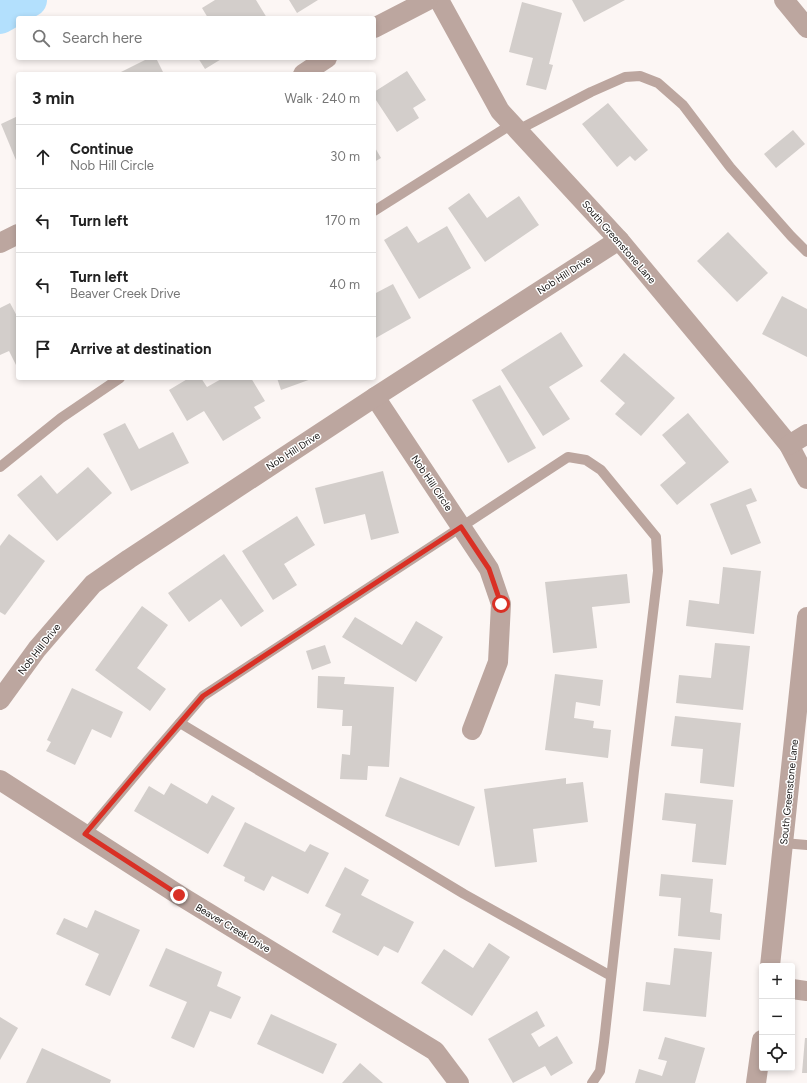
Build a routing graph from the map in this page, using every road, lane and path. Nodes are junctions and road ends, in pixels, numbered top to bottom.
1 (428, 0) edge
2 (439, 0) edge
3 (784, 0) edge
4 (376, 27) edge
5 (807, 28) edge
6 (324, 60) edge
7 (307, 72) edge
8 (515, 127) junction
9 (376, 210) edge
10 (16, 235) edge
11 (619, 240) junction
12 (0, 243) edge
13 (807, 252) edge
14 (117, 380) edge
15 (375, 397) junction
16 (807, 434) edge
17 (789, 445) junction
18 (0, 466) edge
19 (807, 479) edge
20 (461, 527) junction
21 (807, 617) edge
22 (803, 696) edge
23 (0, 700) edge
24 (180, 723) junction
25 (472, 730) dead end
26 (0, 780) edge
27 (85, 834) junction
28 (783, 843) junction
29 (807, 845) edge
30 (770, 963) edge
31 (611, 976) junction
32 (795, 989) edge
33 (807, 991) edge
34 (759, 1062) edge
35 (459, 1083) edge
36 (592, 1083) edge
37 (756, 1083) edge

1 - 4 street
2 - 8 street, South Greenstone Lane
3 - 5 street
6 - 7 street
8 - 9 lane
8 - 11 street, South Greenstone Lane
8 - 13 lane
10 - 12 street
11 - 15 street, Nob Hill Drive
11 - 17 street, South Greenstone Lane
14 - 18 lane
15 - 20 street, Nob Hill Circle
15 - 23 street, Nob Hill Drive
16 - 17 street
17 - 19 street, South Greenstone Lane
20 - 24 lane
20 - 25 street, Nob Hill Circle
20 - 31 lane
21 - 22 street, South Greenstone Lane
22 - 28 street, South Greenstone Lane
24 - 27 lane
24 - 31 lane
26 - 27 street, Beaver Creek Drive
27 - 35 street, Beaver Creek Drive
28 - 29 lane
28 - 30 street, South Greenstone Lane
31 - 36 lane
32 - 33 street
34 - 37 street

